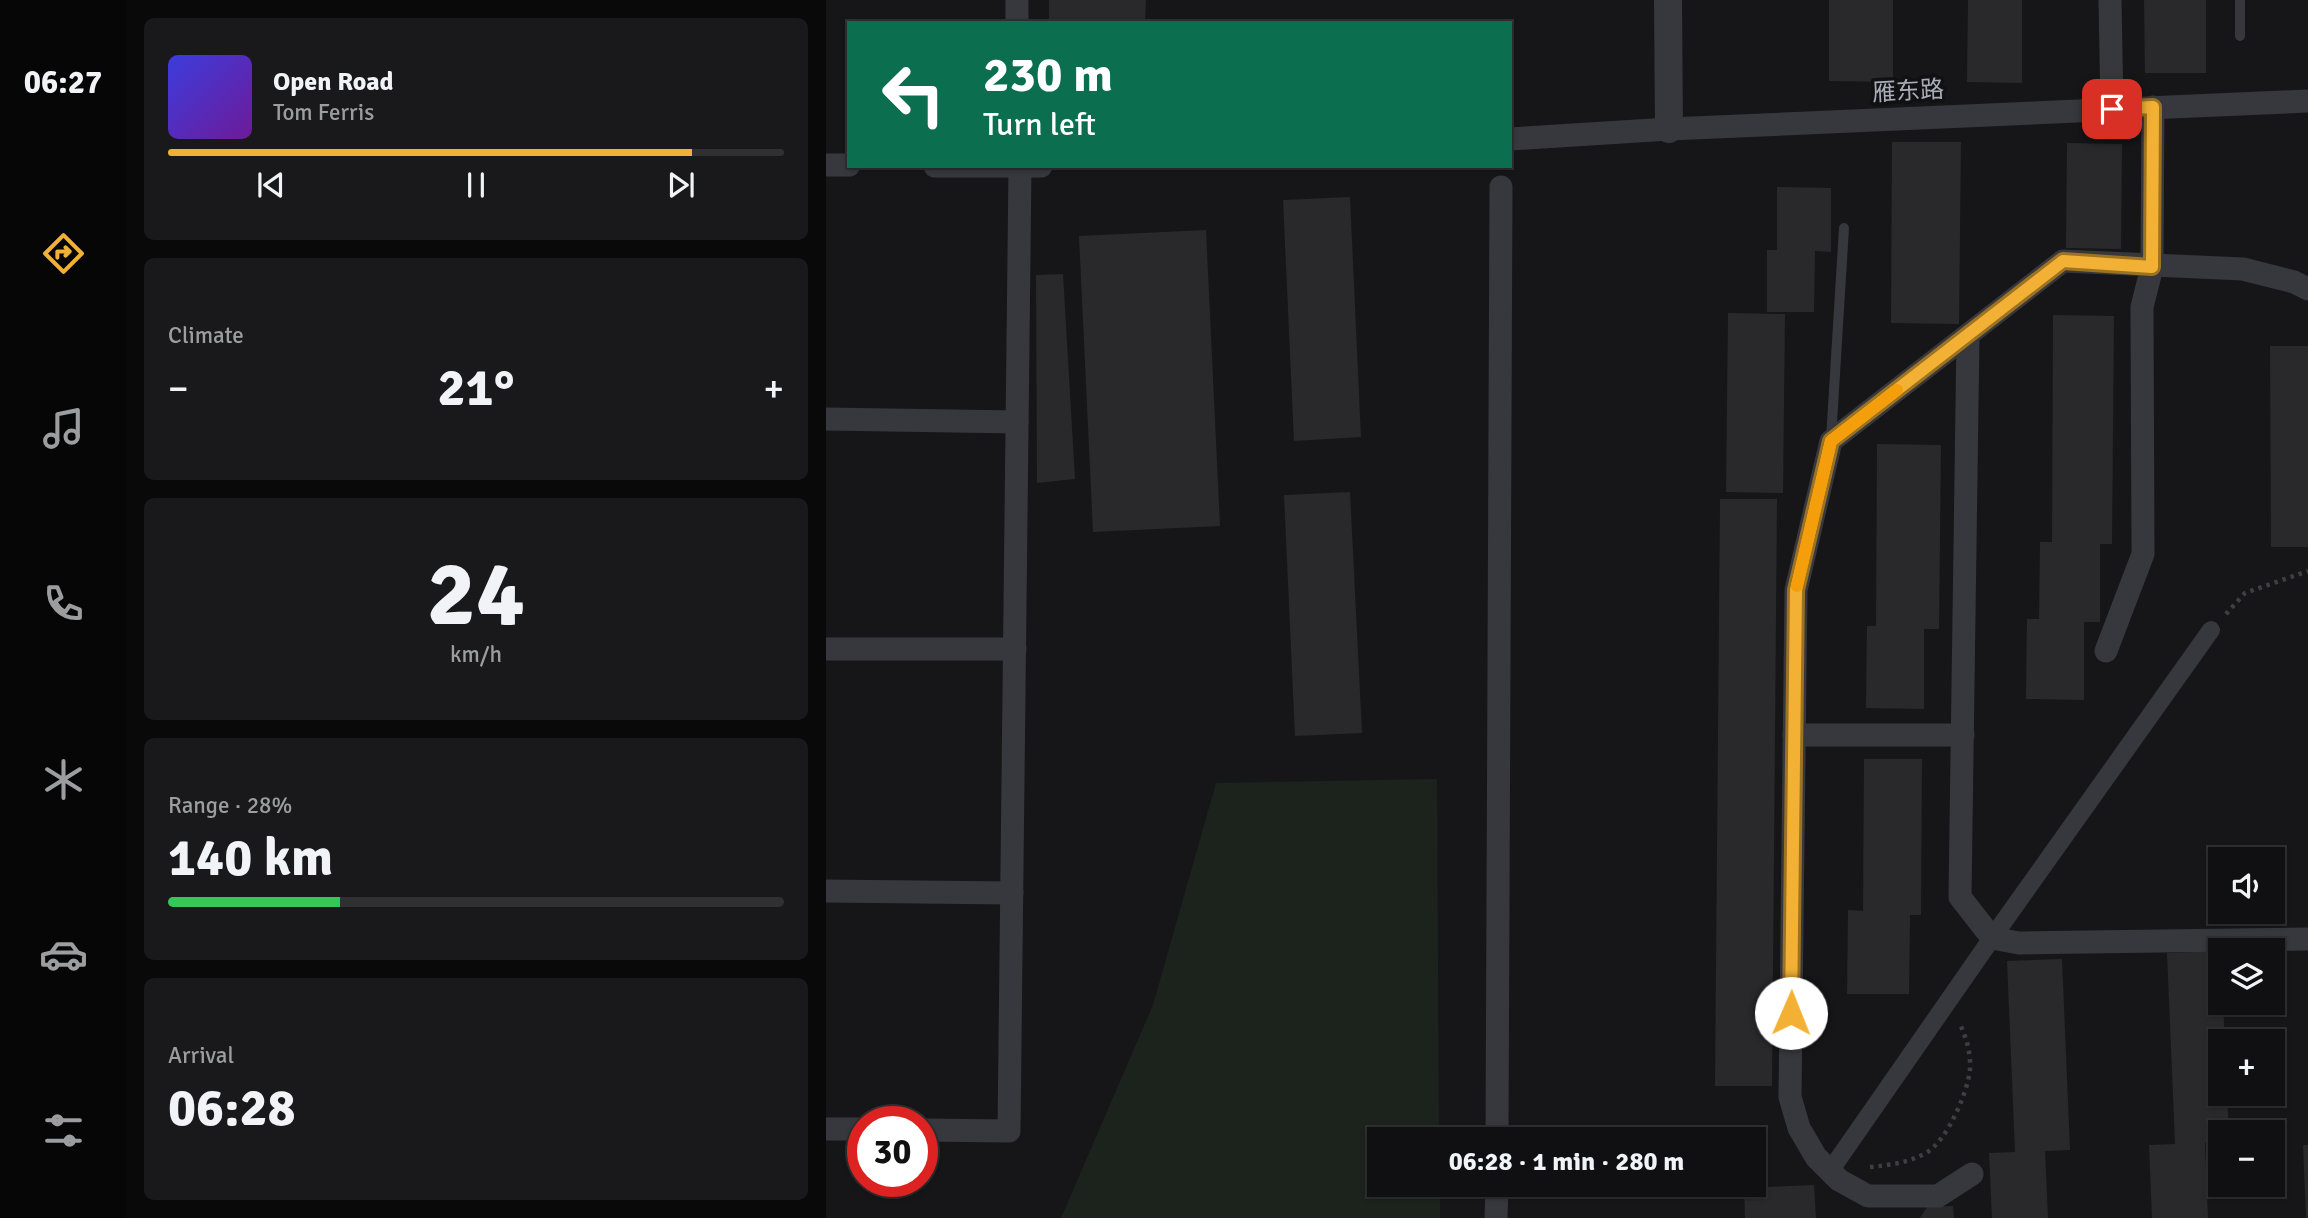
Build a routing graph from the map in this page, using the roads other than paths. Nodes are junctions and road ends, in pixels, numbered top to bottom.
1 (1017, 0) edge
2 (1668, 0) edge
3 (2110, 0) edge
4 (2240, 0) edge
5 (1017, 21) edge
6 (2240, 36) dead end
7 (2308, 101) edge
8 (2153, 107) junction
9 (2112, 109) junction
10 (1669, 129) junction
11 (1512, 139) edge
12 (826, 165) edge
13 (847, 165) edge
14 (1027, 168) edge
15 (1500, 187) dead end
16 (1844, 228) dead end
17 (2152, 267) junction
18 (2308, 289) edge
19 (1968, 335) junction
20 (826, 419) edge
21 (1017, 422) junction
22 (1831, 441) junction
23 (2211, 630) road end
24 (826, 649) edge
25 (1015, 649) junction
26 (2106, 651) dead end
27 (1794, 734) junction
28 (1963, 735) junction
29 (826, 891) edge
30 (1012, 893) junction
31 (1992, 938) junction
32 (2308, 939) edge
33 (1497, 1127) edge
34 (826, 1129) edge
35 (847, 1129) edge
36 (938, 1130) edge
37 (1834, 1165) junction
38 (1972, 1174) dead end
39 (1497, 1197) edge
40 (1496, 1218) edge

1 - 5 street
2 - 10 street
3 - 9 street
4 - 6 lane
7 - 8 street, 雁东路
8 - 9 street, 雁东路
8 - 17 street
9 - 10 street, 雁东路
10 - 11 street, 雁东路
12 - 13 street
14 - 21 street
15 - 33 street
16 - 22 lane
17 - 18 street
17 - 19 street
17 - 26 street
19 - 22 street
19 - 28 street
20 - 21 street
21 - 25 street
22 - 27 street
23 - 31 street
24 - 25 street
25 - 30 street
27 - 28 street
27 - 37 street
28 - 31 street
29 - 30 street
30 - 36 street
31 - 32 street
31 - 37 street
34 - 35 street
37 - 38 street
39 - 40 street

